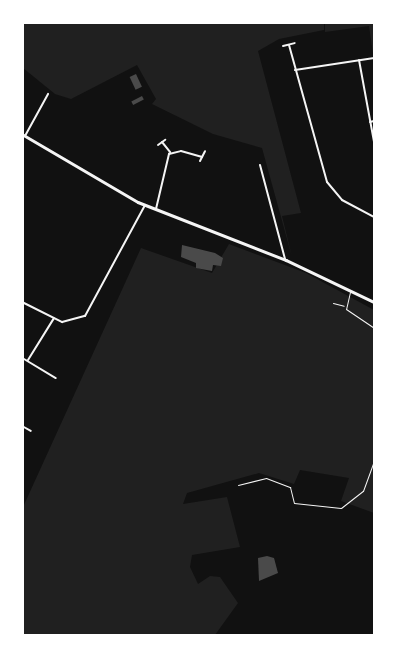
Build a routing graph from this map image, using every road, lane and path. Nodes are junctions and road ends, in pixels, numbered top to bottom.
1 (294, 43) dead end
2 (288, 45) junction
3 (283, 46) dead end
4 (374, 58) edge
5 (358, 60) junction
6 (295, 70) junction
7 (48, 94) dead end
8 (374, 121) edge
9 (370, 122) junction
10 (24, 135) edge
11 (165, 140) dead end
12 (162, 142) junction
13 (374, 142) edge
14 (158, 145) dead end
15 (205, 151) dead end
16 (171, 153) junction
17 (202, 157) junction
18 (200, 161) dead end
19 (260, 165) dead end
20 (145, 205) junction
21 (156, 209) junction
22 (374, 217) edge
23 (286, 260) junction
24 (350, 291) junction
25 (22, 302) edge
26 (374, 302) edge
27 (333, 303) dead end
28 (344, 306) junction
29 (54, 318) junction
30 (374, 328) edge
31 (24, 358) dead end
32 (28, 360) junction
33 (56, 378) dead end
34 (22, 426) edge
35 (26, 428) junction
36 (31, 431) dead end
37 (24, 432) dead end
38 (374, 460) edge
39 (238, 485) dead end

1 - 2 street
2 - 3 street
2 - 6 street
4 - 5 street
5 - 6 street
5 - 9 street
6 - 22 street
7 - 10 street
8 - 9 street
9 - 13 street
10 - 20 street
11 - 12 street
12 - 14 street
12 - 16 street
15 - 17 street
16 - 17 street
16 - 21 street
17 - 18 street
19 - 23 street
20 - 21 street
20 - 29 street
21 - 23 street
23 - 24 street
24 - 26 street
24 - 28 lane
25 - 29 street
27 - 28 lane
28 - 30 lane
29 - 32 street
31 - 32 street
32 - 33 street
34 - 35 street
35 - 36 street
35 - 37 street
38 - 39 lane

